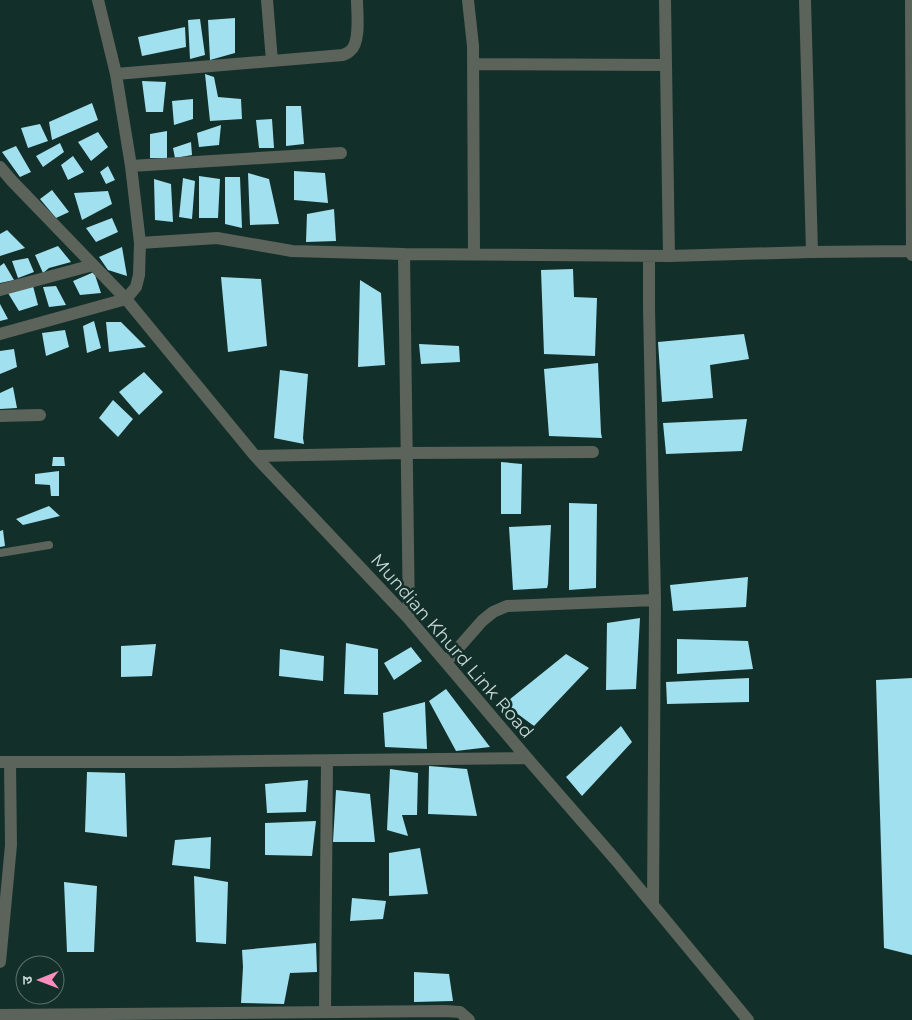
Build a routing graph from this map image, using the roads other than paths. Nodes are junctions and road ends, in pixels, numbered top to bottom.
1 (98, 0) edge
2 (267, 0) edge
3 (357, 0) edge
4 (468, 0) edge
5 (665, 0) edge
6 (805, 0) edge
7 (911, 0) edge
8 (272, 61) junction
9 (474, 64) junction
10 (666, 65) junction
11 (116, 74) junction
12 (341, 153) dead end
13 (131, 166) junction
14 (0, 167) edge
15 (140, 244) junction
16 (812, 252) junction
17 (912, 252) edge
18 (404, 254) junction
19 (474, 254) junction
20 (649, 256) junction
21 (669, 256) junction
22 (93, 265) junction
23 (0, 290) edge
24 (126, 299) junction
25 (0, 334) edge
26 (40, 415) dead end
27 (0, 416) edge
28 (593, 452) dead end
29 (407, 453) junction
30 (256, 456) junction
31 (49, 545) dead end
32 (0, 553) edge
33 (655, 600) junction
34 (409, 619) junction
35 (446, 662) junction
36 (527, 758) junction
37 (327, 760) junction
38 (5, 762) edge
39 (653, 905) junction
40 (0, 962) edge
41 (0, 1015) edge
42 (325, 1016) edge
43 (744, 1019) edge
44 (469, 1020) edge

1 - 11 street
2 - 8 street
3 - 8 street
4 - 9 street
5 - 10 street
6 - 16 street
7 - 17 street
8 - 11 street
9 - 10 street
9 - 19 street
10 - 21 street
11 - 13 street
12 - 13 street
13 - 15 street
14 - 22 street, Mundian Khurd Link Road
15 - 18 street
15 - 24 street
16 - 17 street
16 - 21 street
18 - 19 street
18 - 29 street
19 - 20 street
20 - 21 street
20 - 33 street
22 - 23 street
22 - 24 street, Mundian Khurd Link Road
24 - 25 street
24 - 30 street, Mundian Khurd Link Road
26 - 27 street
28 - 29 street
29 - 30 street
29 - 34 street
30 - 34 street, Mundian Khurd Link Road
31 - 32 lane
33 - 35 street
33 - 39 street
34 - 35 street, Mundian Khurd Link Road
35 - 36 street, Mundian Khurd Link Road
36 - 37 street
36 - 39 street, Mundian Khurd Link Road
37 - 38 street
37 - 42 street
38 - 40 street
39 - 43 street, Mundian Khurd Link Road
41 - 42 street
42 - 44 street

